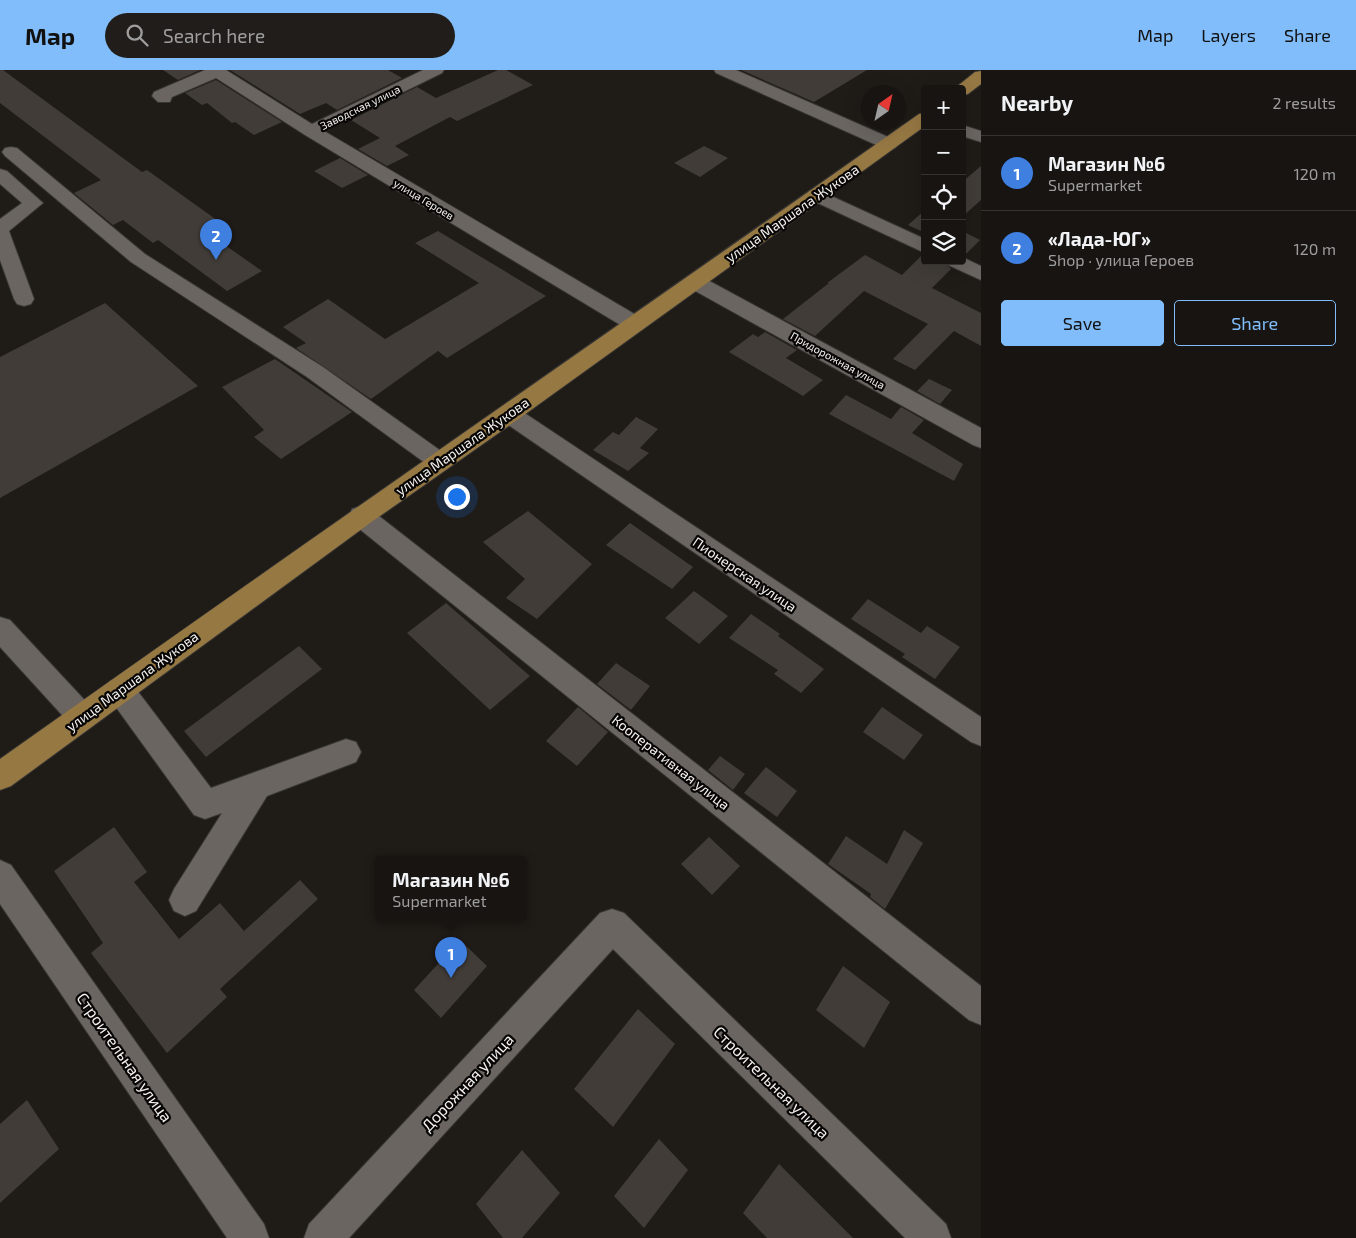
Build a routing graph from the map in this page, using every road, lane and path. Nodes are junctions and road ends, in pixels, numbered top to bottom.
1 (436, 70) edge
2 (722, 70) edge
3 (216, 71) edge
4 (981, 76) edge
5 (966, 87) edge
6 (164, 98) dead end
7 (921, 121) edge
8 (311, 131) junction
9 (966, 131) edge
10 (981, 137) edge
11 (890, 144) junction
12 (11, 152) dead end
13 (0, 175) edge
14 (816, 196) junction
15 (0, 228) edge
16 (0, 232) edge
17 (921, 245) edge
18 (963, 265) edge
19 (981, 274) edge
20 (695, 282) junction
21 (24, 299) dead end
22 (635, 324) junction
23 (508, 414) junction
24 (981, 439) edge
25 (440, 462) junction
26 (361, 516) junction
27 (0, 628) edge
28 (120, 690) junction
29 (82, 717) junction
30 (981, 733) edge
31 (346, 752) dead end
32 (0, 776) edge
33 (256, 786) junction
34 (0, 876) edge
35 (185, 900) dead end
36 (612, 925) joint
37 (981, 1008) edge
38 (250, 1238) edge
39 (323, 1238) edge
40 (932, 1238) edge

1 - 8 street, Заводская улица
2 - 11 street
3 - 6 street
3 - 8 street, улица Героев
4 - 5 main road
7 - 11 main road, улица Маршала Жукова
8 - 22 street, улица Героев
9 - 10 street
11 - 14 main road, улица Маршала Жукова
12 - 25 street
13 - 15 street
14 - 17 street
14 - 20 main road, улица Маршала Жукова
16 - 21 street
18 - 19 street
20 - 22 main road, улица Маршала Жукова
20 - 24 street, Придорожная улица
22 - 23 main road, улица Маршала Жукова
23 - 25 main road, улица Маршала Жукова
23 - 30 street, Пионерская улица
25 - 26 main road, улица Маршала Жукова
26 - 28 main road, улица Маршала Жукова
26 - 37 street, Кооперативная улица
27 - 29 street
28 - 29 main road, улица Маршала Жукова
28 - 33 street
29 - 32 main road, улица Маршала Жукова
31 - 33 street
33 - 35 street
34 - 38 street, Строительная улица
36 - 39 street, Дорожная улица
36 - 40 street, Строительная улица

